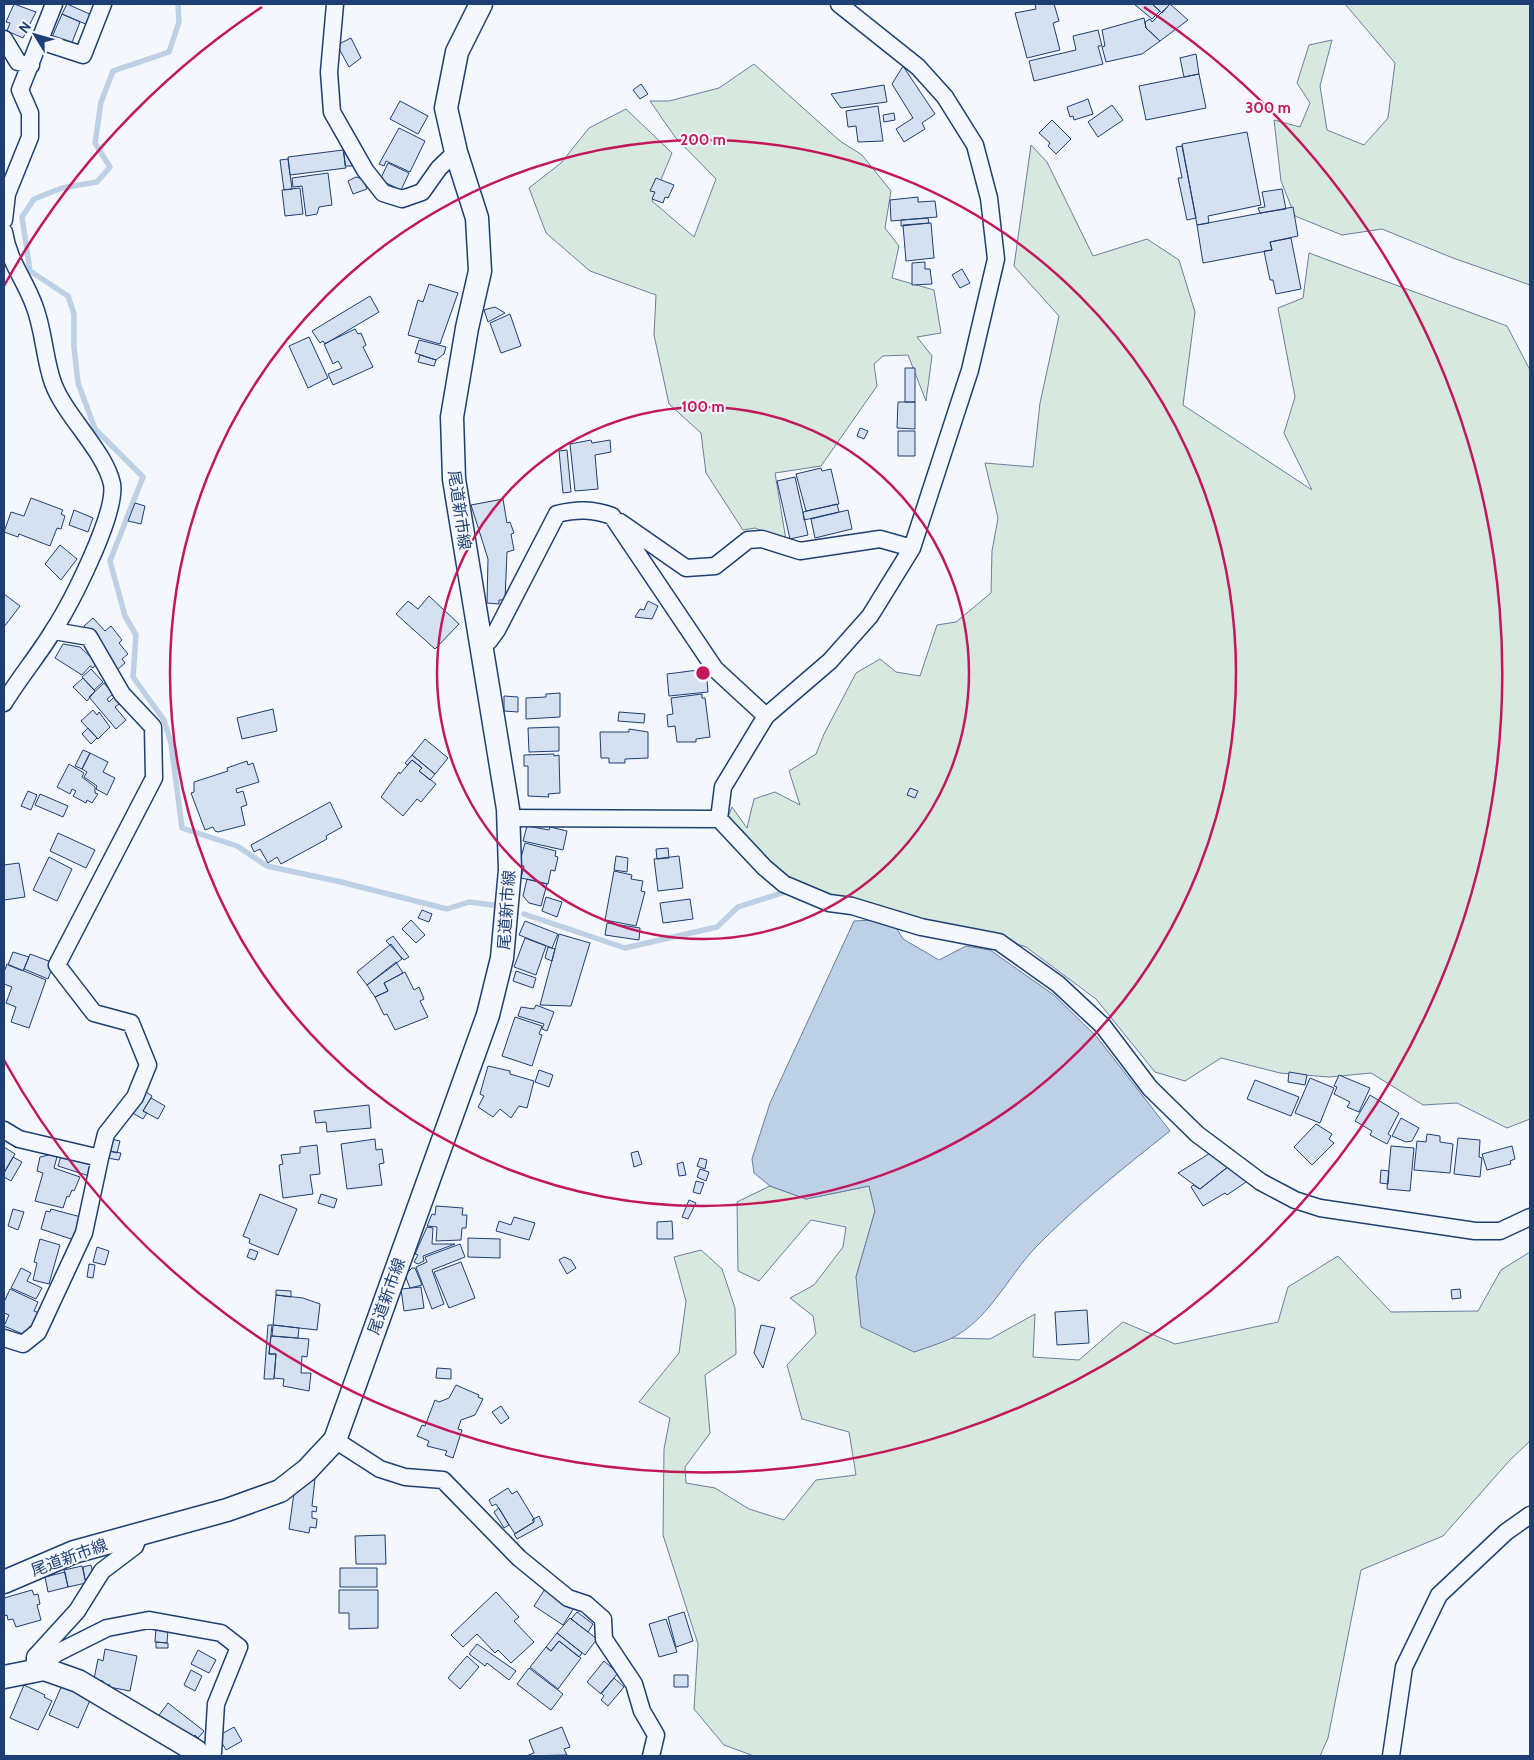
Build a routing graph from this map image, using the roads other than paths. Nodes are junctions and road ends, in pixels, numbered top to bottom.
1 (54, 4) edge
2 (103, 4) edge
3 (335, 4) edge
4 (480, 4) edge
5 (839, 4) edge
6 (4, 39) edge
7 (40, 41) junction
8 (31, 65) junction
9 (456, 152) junction
10 (4, 220) edge
11 (4, 232) edge
12 (612, 516) junction
13 (912, 548) junction
14 (54, 631) junction
15 (480, 643) junction
16 (4, 703) edge
17 (766, 716) junction
18 (508, 818) junction
19 (719, 819) junction
20 (4, 1130) edge
21 (100, 1158) junction
22 (1530, 1217) edge
23 (4, 1338) edge
24 (335, 1440) junction
25 (1530, 1514) edge
26 (140, 1533) junction
27 (4, 1582) edge
28 (34, 1671) junction
29 (4, 1676) edge
30 (199, 1756) edge
31 (210, 1756) edge
32 (651, 1756) edge
33 (1390, 1756) edge

1 - 7 street
2 - 7 street
3 - 9 street
4 - 9 main road, 尾道新市線
5 - 13 street
6 - 8 street
7 - 8 street
8 - 10 street
9 - 15 main road, 尾道新市線
11 - 14 street
12 - 13 street
12 - 15 street
12 - 17 street
13 - 17 street
14 - 16 street
14 - 21 street
15 - 18 main road, 尾道新市線
17 - 19 street
18 - 19 street
18 - 24 main road, 尾道新市線
19 - 22 street
20 - 21 street
21 - 23 street
24 - 26 main road, 尾道新市線
24 - 32 street
25 - 33 street
26 - 27 main road, 尾道新市線
26 - 28 street
28 - 29 main road
28 - 30 main road
28 - 31 street

